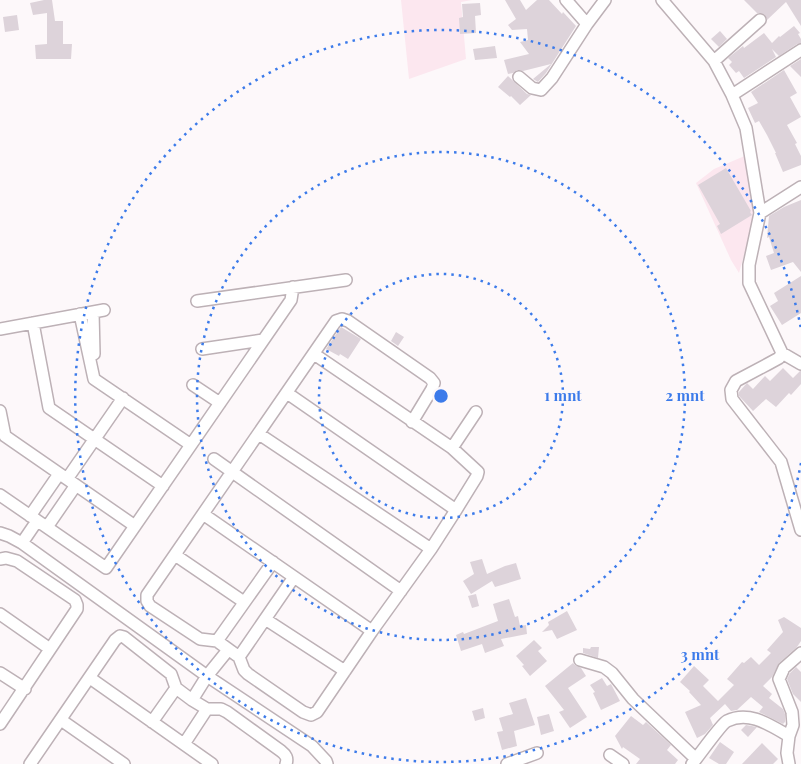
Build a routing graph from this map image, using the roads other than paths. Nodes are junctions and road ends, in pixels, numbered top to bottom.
1 (566, 0) edge
2 (605, 0) edge
3 (662, 0) edge
4 (760, 20) dead end
5 (587, 24) junction
6 (801, 50) edge
7 (714, 61) junction
8 (518, 77) dead end
9 (732, 95) junction
10 (801, 187) edge
11 (760, 213) junction
12 (346, 280) dead end
13 (293, 288) junction
14 (197, 301) dead end
15 (80, 314) junction
16 (33, 323) junction
17 (0, 329) edge
18 (263, 340) junction
19 (202, 349) dead end
20 (782, 353) junction
21 (314, 354) junction
22 (801, 364) edge
23 (94, 378) junction
24 (193, 385) dead end
25 (287, 393) junction
26 (123, 398) junction
27 (220, 403) junction
28 (0, 411) edge
29 (476, 412) dead end
30 (412, 422) junction
31 (259, 434) junction
32 (95, 439) junction
33 (191, 445) junction
34 (452, 448) junction
35 (214, 459) dead end
36 (232, 472) junction
37 (67, 480) junction
38 (163, 486) junction
39 (0, 495) edge
40 (456, 510) junction
41 (203, 514) junction
42 (38, 521) junction
43 (135, 526) junction
44 (801, 530) edge
45 (0, 533) edge
46 (22, 543) junction
47 (430, 549) junction
48 (175, 555) junction
49 (0, 559) edge
50 (272, 562) junction
51 (294, 577) junction
52 (401, 591) junction
53 (244, 602) junction
54 (0, 614) edge
55 (265, 620) junction
56 (372, 631) junction
57 (217, 641) junction
58 (50, 649) junction
59 (228, 650) junction
60 (801, 652) edge
61 (239, 657) junction
62 (580, 660) dead end
63 (344, 671) junction
64 (0, 673) edge
65 (207, 676) junction
66 (90, 678) junction
67 (176, 688) junction
68 (25, 689) junction
69 (192, 700) junction
70 (206, 710) junction
71 (61, 720) junction
72 (152, 722) junction
73 (0, 724) edge
74 (789, 736) junction
75 (184, 744) junction
76 (536, 753) dead end
77 (610, 755) dead end
78 (35, 762) edge
79 (694, 762) edge
80 (124, 764) edge
81 (212, 764) edge
82 (286, 764) edge
83 (327, 764) edge
84 (507, 764) edge
85 (623, 764) edge
86 (789, 764) edge

1 - 5 street
2 - 5 street
3 - 7 street
4 - 7 street
5 - 8 street
6 - 9 street
7 - 9 street
9 - 11 street
10 - 11 street
11 - 20 street
12 - 13 street
13 - 14 street
13 - 18 street
15 - 16 street
15 - 23 street
15 - 23 street
16 - 17 street
16 - 32 street
18 - 19 street
18 - 27 street
20 - 22 street
20 - 44 street
21 - 25 street
21 - 30 street
21 - 30 street
23 - 26 street
24 - 27 street
25 - 31 street
25 - 40 street
26 - 32 street
26 - 33 street
27 - 33 street
28 - 37 street
29 - 34 street
30 - 34 street
31 - 36 street
31 - 47 street
32 - 37 street
32 - 38 street
33 - 38 street
34 - 40 street
35 - 36 street
36 - 41 street
36 - 52 street
37 - 42 street
37 - 42 street
37 - 43 street
38 - 43 street
39 - 42 street
40 - 47 street
41 - 48 street
41 - 50 street
42 - 43 street
42 - 46 street
45 - 46 street
46 - 65 street
47 - 52 street
48 - 53 street
48 - 57 street
49 - 58 street
50 - 51 street
50 - 53 street
51 - 55 street
51 - 56 street
52 - 56 street
53 - 57 street
54 - 58 street
55 - 61 street
55 - 63 street
56 - 63 street
57 - 59 street
58 - 68 street
59 - 61 street
59 - 65 street
60 - 74 street
61 - 63 street
62 - 79 street
64 - 68 street
65 - 69 street
65 - 83 street
66 - 67 street
66 - 71 street
66 - 72 street
67 - 69 street
67 - 72 street
68 - 73 street
69 - 70 street
70 - 75 street
70 - 82 street
71 - 78 street
71 - 80 street
72 - 75 street
74 - 79 street
74 - 86 street
75 - 81 street
76 - 84 street
77 - 85 street

